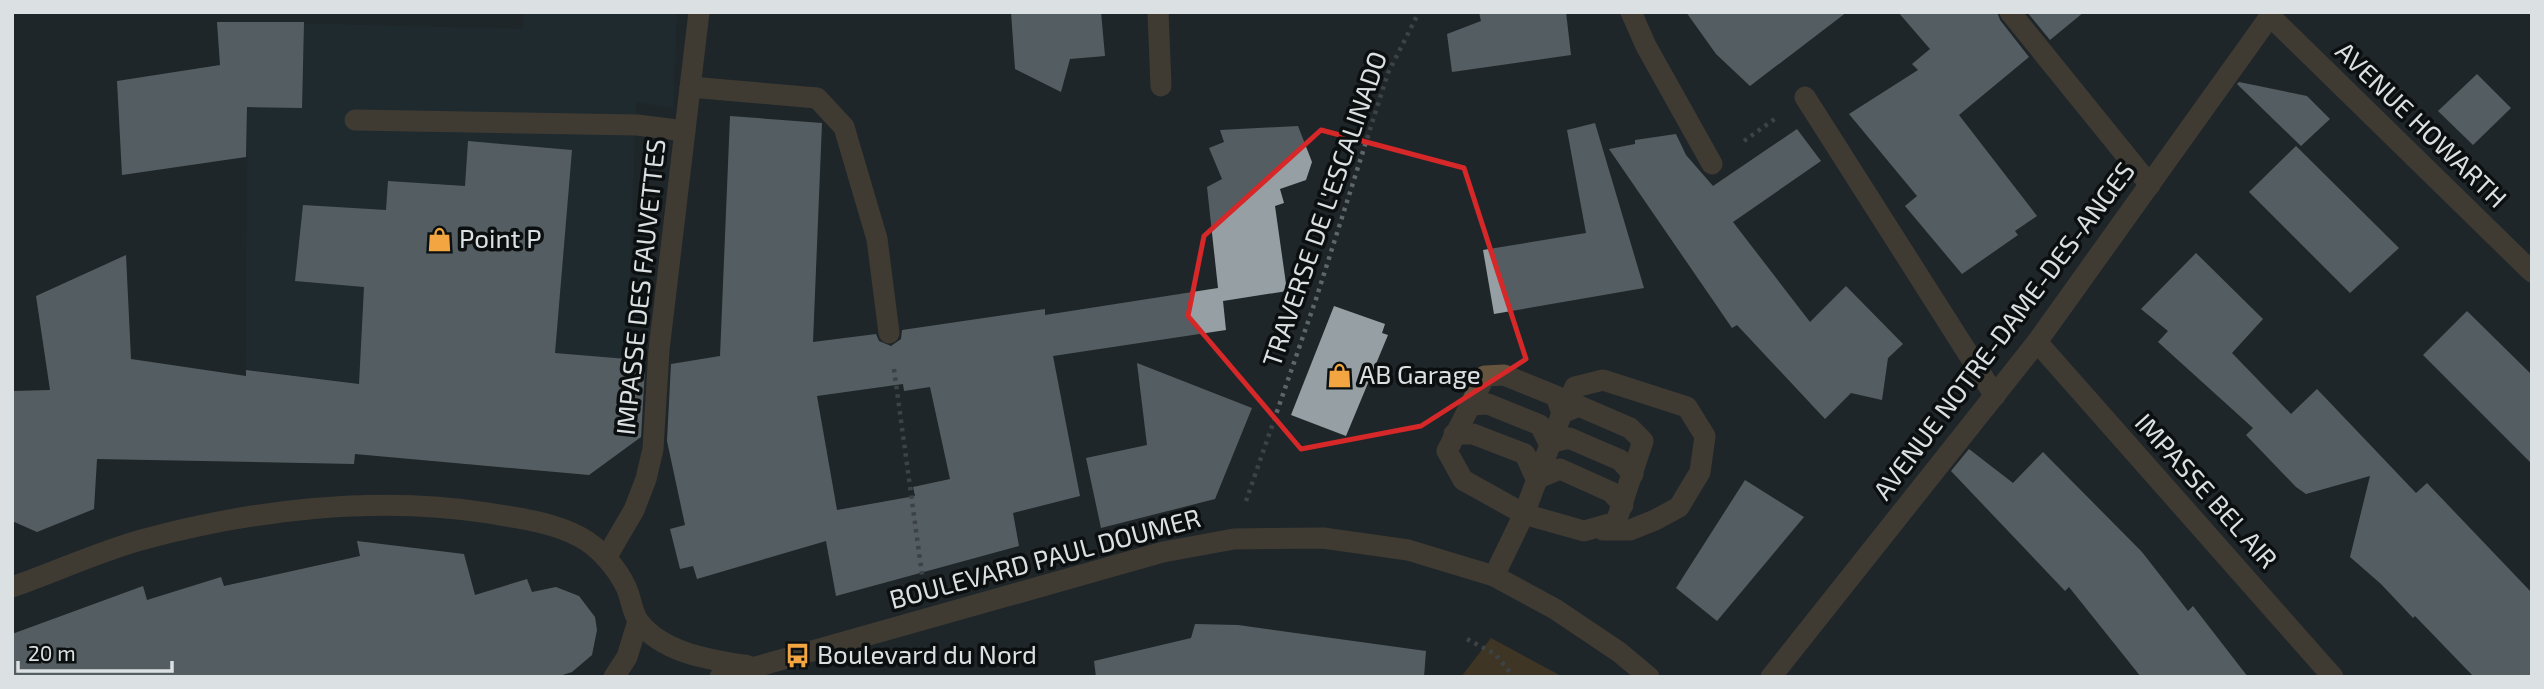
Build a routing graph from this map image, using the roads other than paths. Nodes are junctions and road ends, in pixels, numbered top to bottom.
1 (699, 12) edge
2 (1158, 12) edge
3 (1631, 12) edge
4 (2010, 12) edge
5 (2272, 15) edge
6 (1160, 86) dead end
7 (691, 87) junction
8 (1805, 97) road end
9 (355, 120) dead end
10 (685, 131) junction
11 (1712, 164) road end
12 (2150, 185) junction
13 (2532, 272) edge
14 (889, 334) road end
15 (2037, 342) junction
16 (1995, 396) junction
17 (1470, 405) junction
18 (1562, 413) junction
19 (1454, 434) junction
20 (1549, 443) junction
21 (1633, 474) junction
22 (1535, 479) junction
23 (1623, 505) junction
24 (1524, 514) junction
25 (1584, 531) junction
26 (606, 558) junction
27 (1494, 576) junction
28 (12, 587) edge
29 (638, 621) junction
30 (755, 667) junction
31 (614, 677) edge
32 (720, 677) edge
33 (1649, 677) edge
34 (1771, 677) edge
35 (2333, 677) edge

1 - 7 street, IMPASSE DES FAUVETTES
2 - 6 street
3 - 11 street
4 - 12 street
5 - 12 street, AVENUE NOTRE-DAME-DES-ANGES
5 - 13 street, AVENUE HOWARTH
7 - 10 street, IMPASSE DES FAUVETTES
7 - 14 street
8 - 16 street
9 - 10 street
10 - 26 street, IMPASSE DES FAUVETTES
12 - 15 street, AVENUE NOTRE-DAME-DES-ANGES
15 - 16 street, AVENUE NOTRE-DAME-DES-ANGES
15 - 35 street, IMPASSE BEL AIR
16 - 34 street, AVENUE NOTRE-DAME-DES-ANGES
17 - 18 street
17 - 19 street
17 - 20 street
18 - 20 street
18 - 21 street
18 - 25 street
19 - 22 street
19 - 24 street
20 - 21 street
20 - 22 street
21 - 23 street
22 - 23 street
22 - 24 street
23 - 25 street
24 - 25 street
24 - 27 street
26 - 28 street
26 - 29 street
27 - 30 street, BOULEVARD PAUL DOUMER
27 - 33 street, BOULEVARD PAUL DOUMER
29 - 30 street
29 - 31 street
30 - 32 street, BOULEVARD PAUL DOUMER

